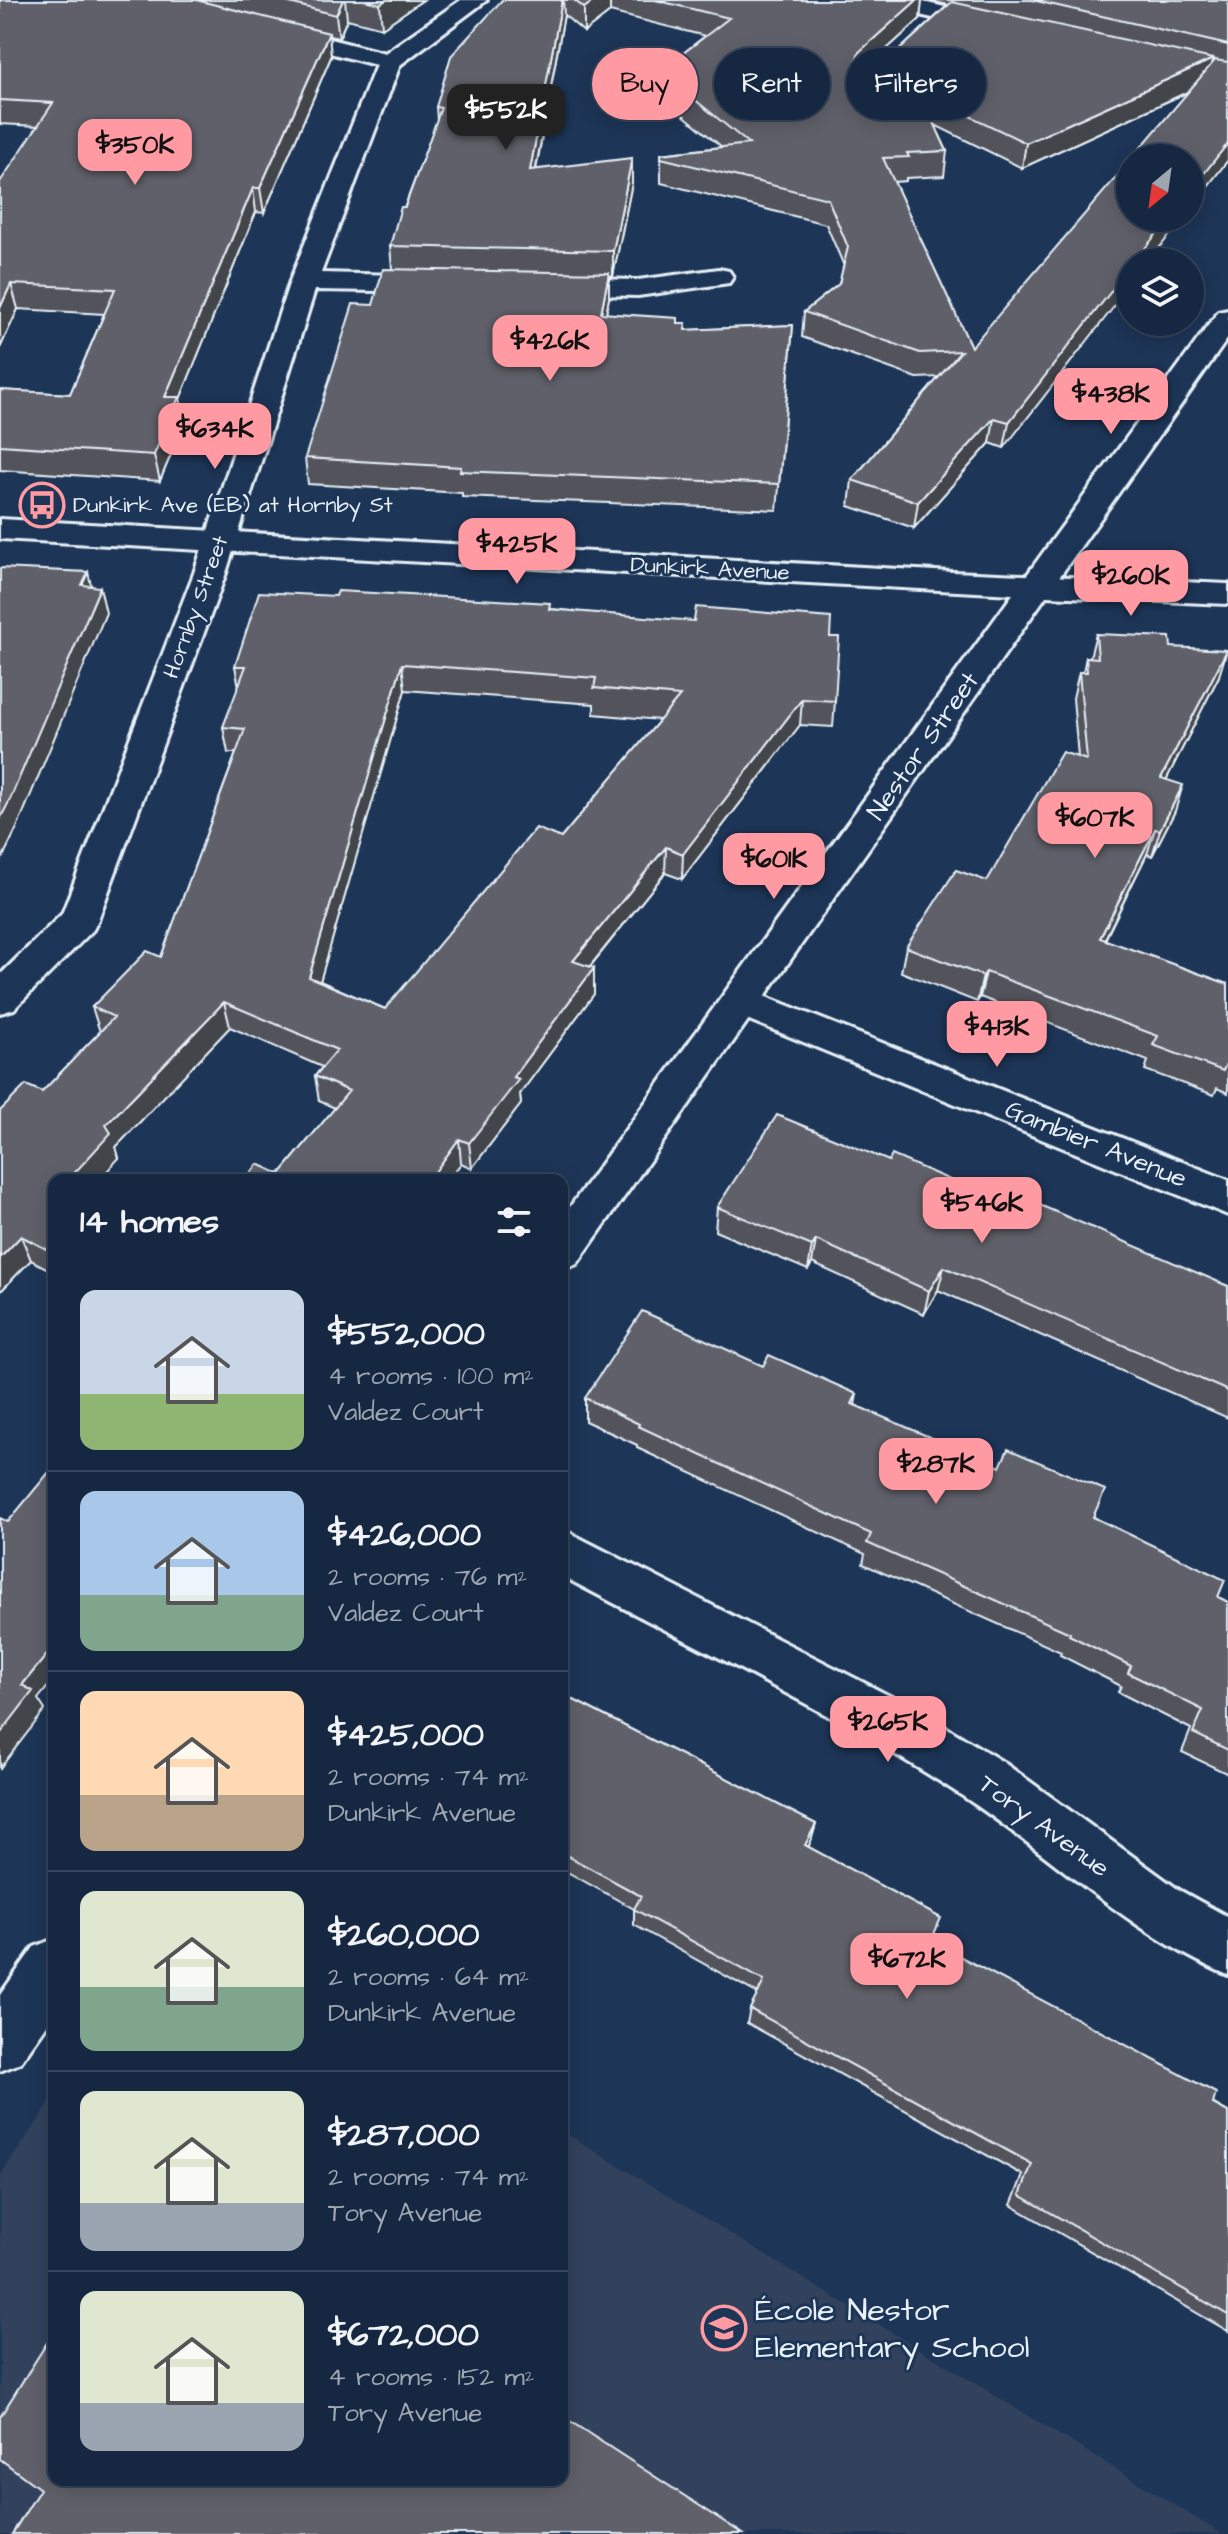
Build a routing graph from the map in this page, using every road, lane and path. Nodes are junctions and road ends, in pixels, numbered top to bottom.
1 (476, 0) edge
2 (883, 0) edge
3 (944, 13) junction
4 (253, 27) edge
5 (1018, 30) edge
6 (917, 37) edge
7 (389, 61) junction
8 (719, 277) dead end
9 (304, 281) junction
10 (467, 284) edge
11 (529, 286) edge
12 (1228, 318) edge
13 (0, 529) edge
14 (220, 542) junction
15 (1036, 586) junction
16 (1228, 594) edge
17 (0, 999) edge
18 (741, 1001) junction
19 (1228, 1198) edge
20 (568, 1244) edge
21 (568, 1554) edge
22 (1228, 1947) edge
23 (48, 1975) edge
24 (0, 2043) edge

1 - 7 street
2 - 3 street
3 - 5 street
3 - 6 street
4 - 7 street
7 - 9 street, Hornby Street
8 - 11 street
9 - 10 street
9 - 14 street, Hornby Street
12 - 15 street, Nestor Street
13 - 14 street, Dunkirk Avenue
14 - 15 street, Dunkirk Avenue
14 - 17 street, Hornby Street
15 - 16 street, Dunkirk Avenue
15 - 18 street, Nestor Street
18 - 19 street, Gambier Avenue
18 - 20 street, Nestor Street
21 - 22 street, Tory Avenue
23 - 24 street

